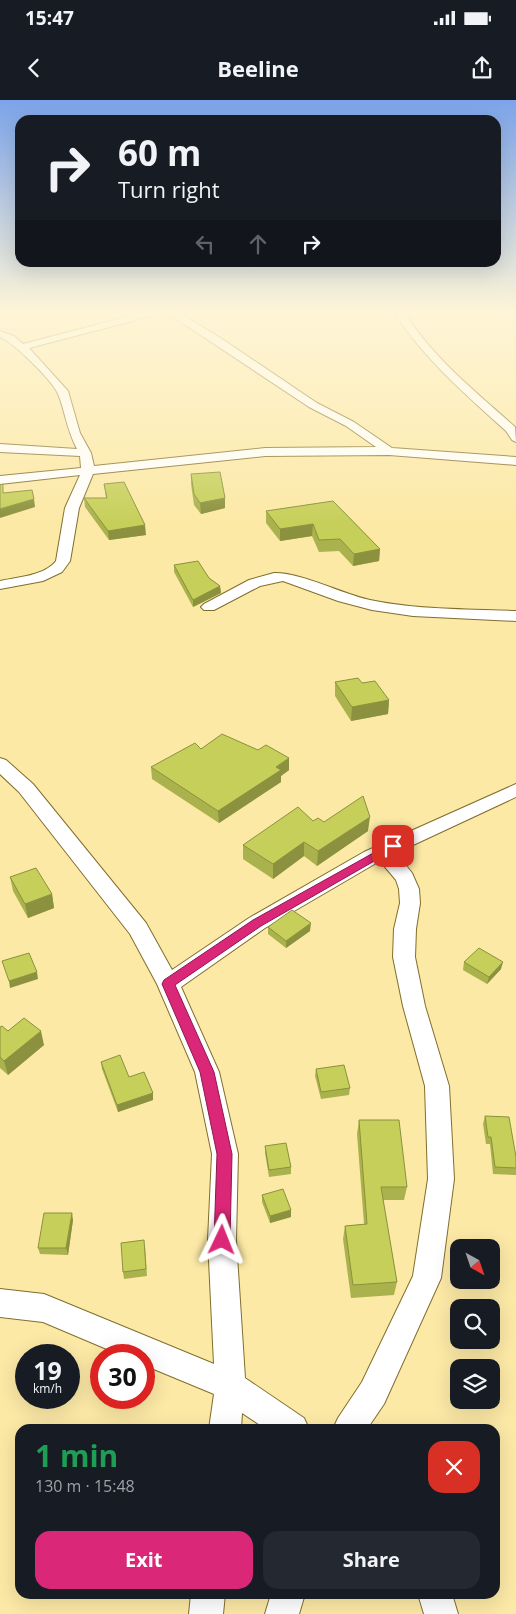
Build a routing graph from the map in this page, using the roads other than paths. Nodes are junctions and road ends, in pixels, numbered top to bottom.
1 (55, 383) edge
2 (280, 383) edge
3 (460, 383) edge
4 (516, 438) edge
5 (0, 448) edge
6 (389, 451) junction
7 (85, 453) junction
8 (516, 461) edge
9 (88, 470) junction
10 (0, 480) edge
11 (0, 584) edge
12 (209, 606) dead end
13 (516, 616) edge
14 (0, 764) edge
15 (516, 790) edge
16 (382, 851) junction
17 (168, 984) junction
18 (0, 1303) edge
19 (230, 1386) junction
20 (226, 1424) edge
21 (286, 1424) edge
22 (352, 1424) edge
23 (208, 1599) edge
24 (286, 1599) edge
25 (436, 1599) edge
26 (206, 1614) edge
27 (282, 1614) edge
28 (441, 1614) edge

1 - 7 street
2 - 6 street
3 - 4 street
5 - 7 street
6 - 8 street
6 - 9 street
7 - 9 street
9 - 10 street
9 - 11 street
12 - 13 street
14 - 17 street
15 - 16 street
16 - 17 street
16 - 22 street
17 - 19 street
18 - 19 street
19 - 20 street
19 - 21 street
23 - 26 street
24 - 27 street
25 - 28 street

